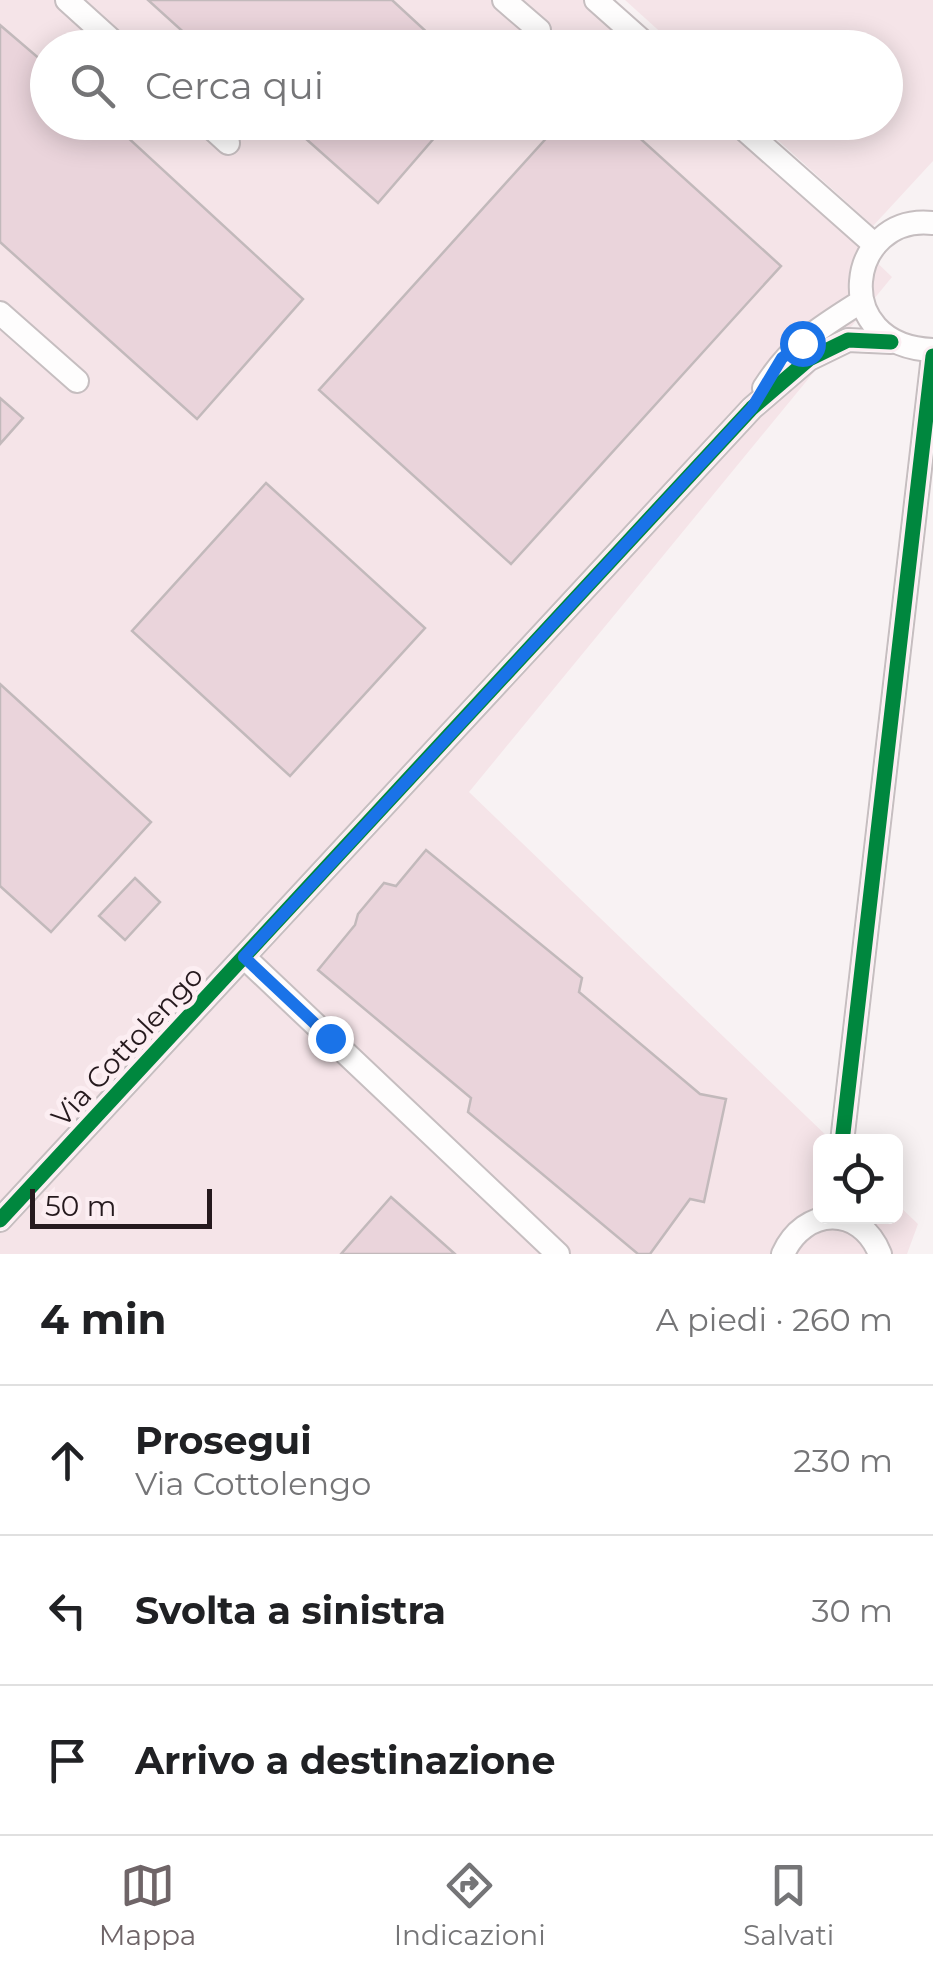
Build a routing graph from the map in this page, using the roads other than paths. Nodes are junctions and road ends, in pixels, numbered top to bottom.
1 (66, 0) edge
2 (504, 0) edge
3 (596, 0) edge
4 (100, 30) edge
5 (538, 30) dead end
6 (630, 30) edge
7 (224, 140) edge
8 (756, 140) edge
9 (228, 144) dead end
10 (931, 220) edge
11 (875, 245) junction
12 (862, 301) junction
13 (0, 313) edge
14 (891, 342) junction
15 (933, 353) edge
16 (77, 381) dead end
17 (752, 408) junction
18 (244, 957) junction
19 (843, 1134) edge
20 (0, 1220) edge
21 (813, 1222) edge
22 (856, 1224) edge
23 (558, 1254) edge
24 (783, 1254) edge
25 (880, 1254) edge

1 - 4 street
2 - 5 street
3 - 6 street
7 - 9 street
8 - 11 street
10 - 11 street
11 - 12 street
12 - 14 street
12 - 17 street, Via Cottolengo
13 - 16 street
14 - 15 street, Via Cottolengo
14 - 17 street, Via Cottolengo
15 - 19 street
17 - 18 street, Via Cottolengo
18 - 20 street, Via Cottolengo
18 - 23 street
21 - 24 street
22 - 25 street

